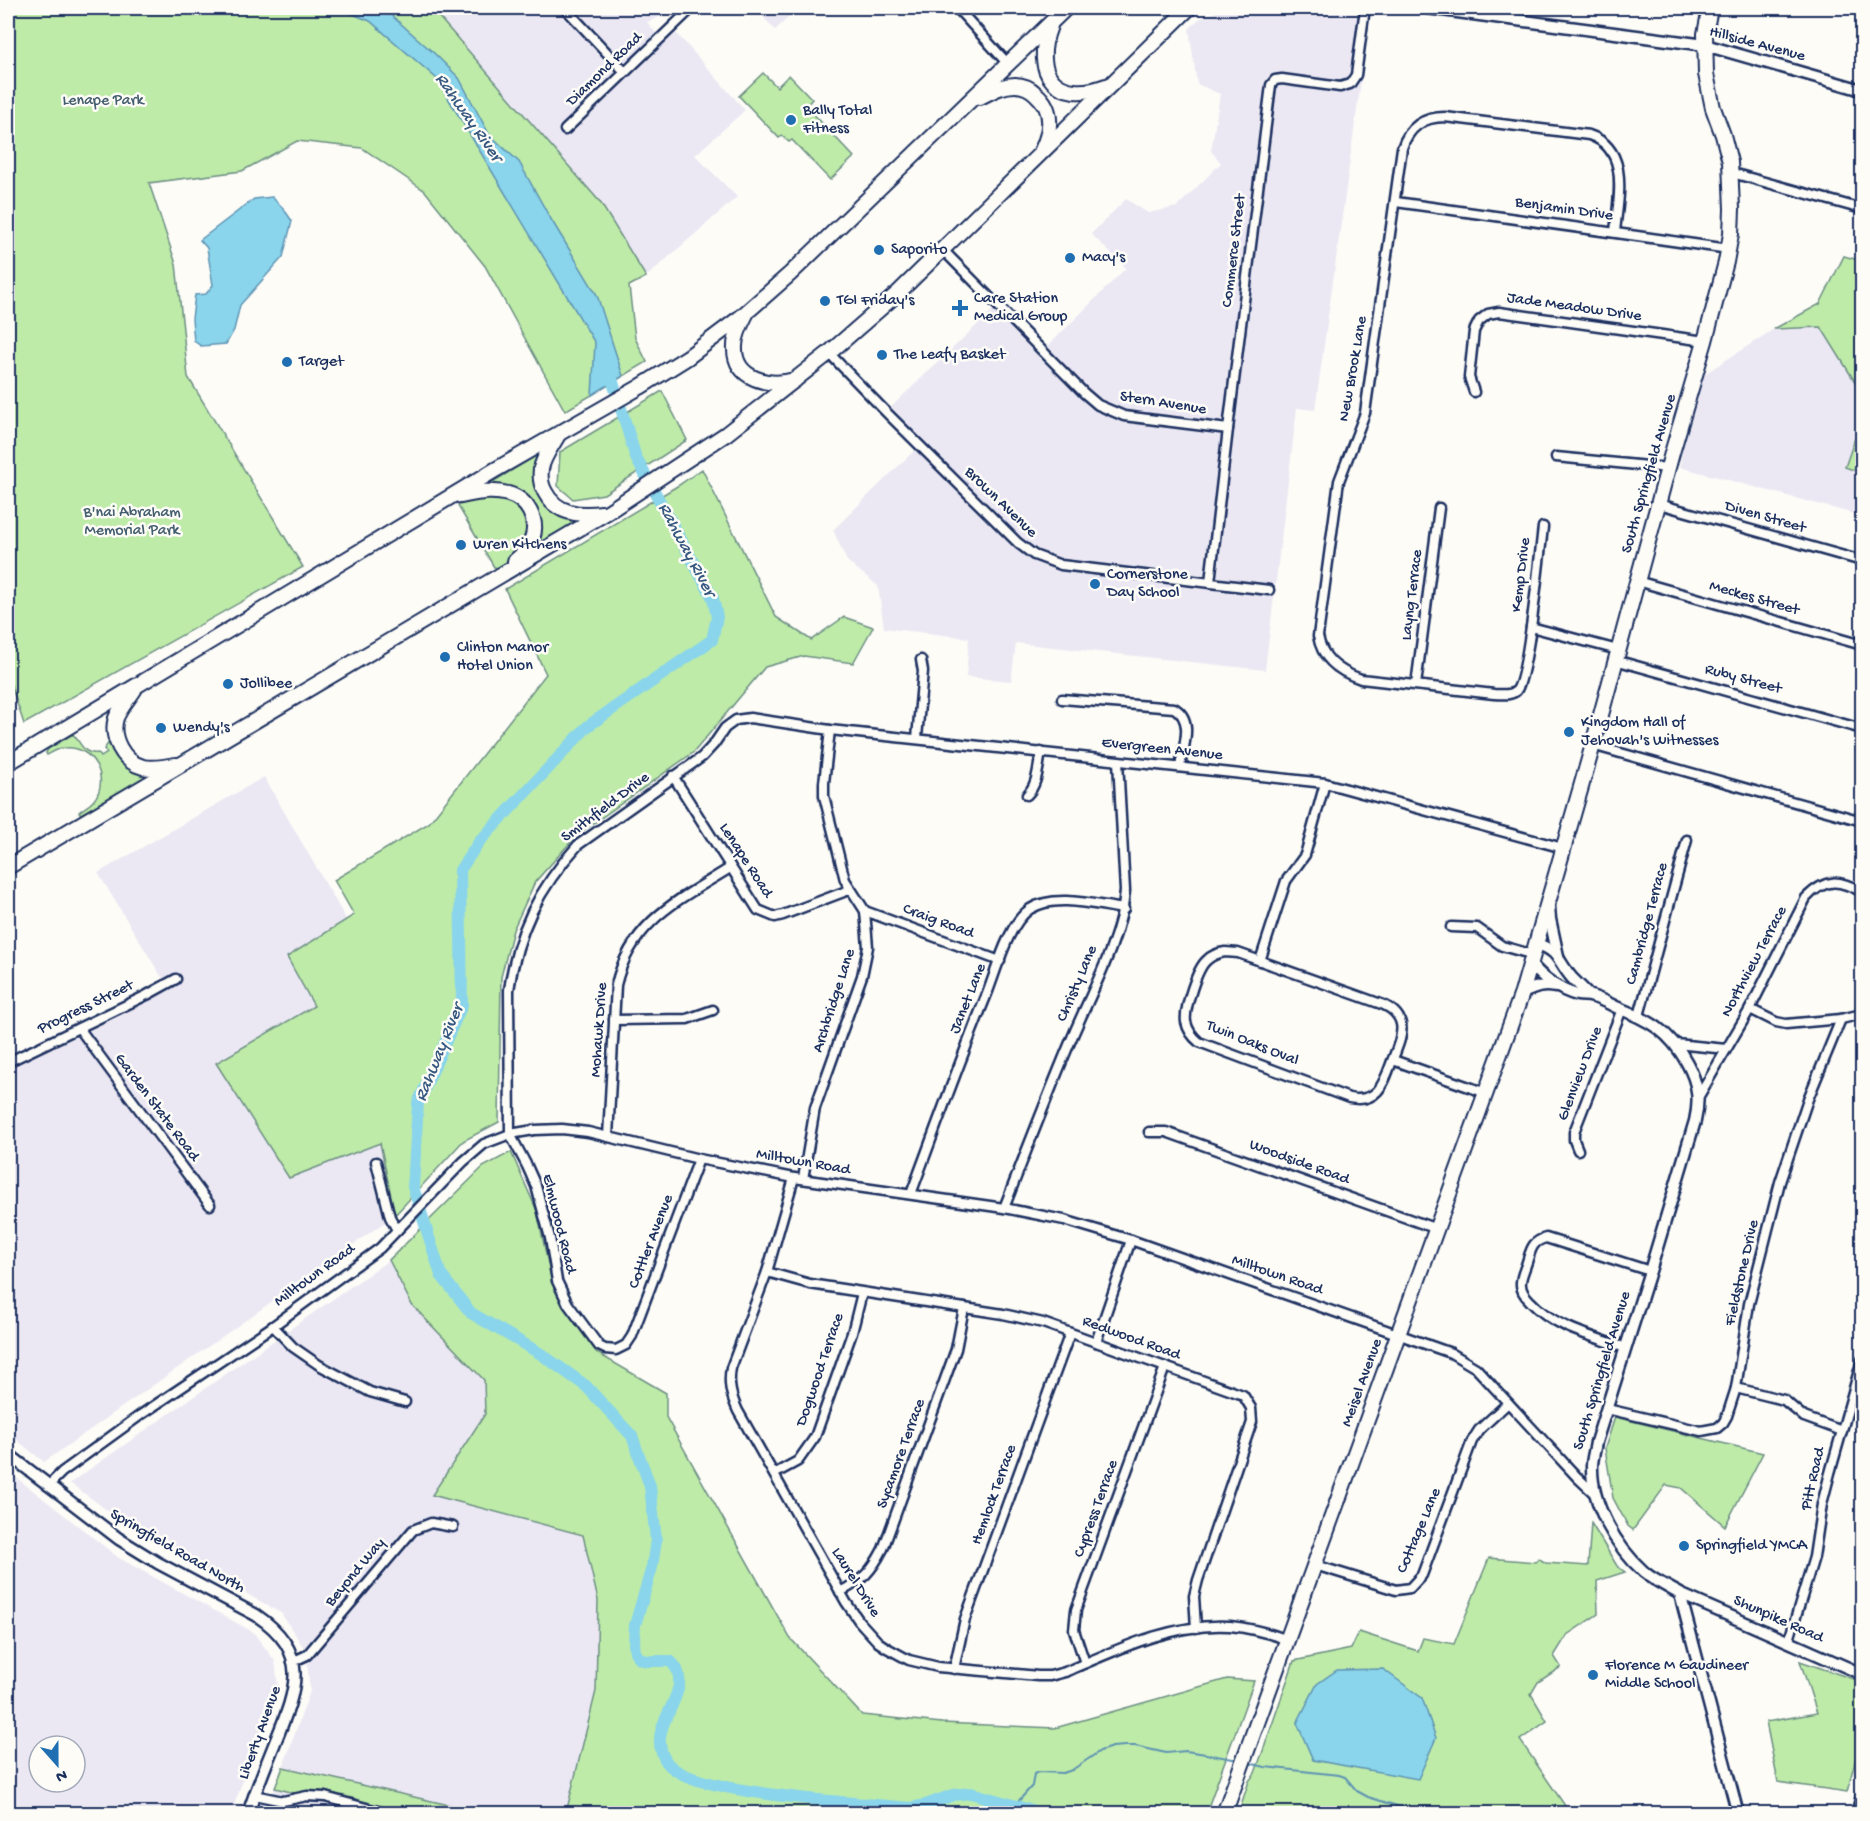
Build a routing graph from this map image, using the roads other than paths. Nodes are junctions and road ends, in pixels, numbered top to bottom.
1 (565, 8) edge
2 (692, 8) edge
3 (957, 8) edge
4 (1066, 8) edge
5 (1189, 8) edge
6 (1365, 8) edge
7 (1427, 8) edge
8 (1710, 8) edge
9 (1052, 22) junction
10 (1705, 45) junction
11 (1008, 64) junction
12 (626, 72) junction
13 (1111, 84) junction
14 (1863, 90) edge
15 (968, 103) junction
16 (565, 130) dead end
17 (1040, 154) junction
18 (1731, 173) junction
19 (1396, 202) junction
20 (1863, 209) edge
21 (1615, 232) junction
22 (1729, 249) junction
23 (943, 250) junction
24 (746, 312) junction
25 (1705, 341) junction
26 (829, 353) junction
27 (798, 379) junction
28 (1474, 392) dead end
29 (1227, 429) junction
30 (559, 434) junction
31 (1556, 457) dead end
32 (1668, 468) junction
33 (449, 499) junction
34 (1659, 504) junction
35 (1439, 508) dead end
36 (609, 511) junction
37 (1543, 527) dead end
38 (1863, 561) edge
39 (503, 574) junction
40 (1637, 581) junction
41 (1210, 582) junction
42 (1269, 590) dead end
43 (1531, 627) junction
44 (1863, 645) edge
45 (1616, 655) junction
46 (921, 660) dead end
47 (1416, 685) junction
48 (137, 686) junction
49 (1062, 699) dead end
50 (750, 718) joint
51 (1863, 729) edge
52 (831, 730) junction
53 (917, 738) junction
54 (1592, 745) junction
55 (1041, 752) junction
56 (1118, 761) junction
57 (8, 763) edge
58 (184, 763) junction
59 (1180, 767) junction
60 (673, 776) junction
61 (1325, 783) junction
62 (1026, 795) dead end
63 (1863, 821) edge
64 (1687, 840) dead end
65 (1563, 848) junction
66 (8, 867) edge
67 (730, 868) junction
68 (849, 890) junction
69 (1863, 892) edge
70 (1549, 902) junction
71 (1124, 909) junction
72 (865, 911) junction
73 (1451, 927) dead end
74 (1534, 954) junction
75 (1558, 957) junction
76 (1000, 961) junction
77 (1260, 961) junction
78 (176, 979) dead end
79 (1561, 988) junction
80 (1522, 993) junction
81 (1590, 996) junction
82 (1622, 1009) junction
83 (1750, 1009) junction
84 (713, 1010) dead end
85 (1863, 1014) edge
86 (1639, 1016) junction
87 (1842, 1018) junction
88 (614, 1020) junction
89 (79, 1028) junction
90 (1676, 1044) junction
91 (1726, 1049) junction
92 (1393, 1060) junction
93 (8, 1062) edge
94 (1486, 1093) junction
95 (1699, 1096) junction
96 (1149, 1132) dead end
97 (510, 1134) junction
98 (608, 1137) junction
99 (1578, 1150) dead end
100 (699, 1158) junction
101 (376, 1162) dead end
102 (799, 1179) junction
103 (911, 1194) junction
104 (210, 1205) dead end
105 (1004, 1208) junction
106 (1437, 1229) junction
107 (398, 1230) junction
108 (1131, 1240) junction
109 (1650, 1271) junction
110 (767, 1272) junction
111 (861, 1293) junction
112 (964, 1308) junction
113 (273, 1326) junction
114 (1070, 1333) junction
115 (1398, 1335) junction
116 (632, 1336) joint
117 (1096, 1342) junction
118 (1626, 1348) junction
119 (1863, 1360) edge
120 (1165, 1367) junction
121 (1736, 1388) junction
122 (405, 1402) dead end
123 (1508, 1403) junction
124 (1607, 1408) junction
125 (1842, 1431) junction
126 (8, 1454) edge
127 (774, 1474) junction
128 (48, 1486) junction
129 (1596, 1495) junction
130 (453, 1527) dead end
131 (1315, 1565) junction
132 (840, 1592) junction
133 (1680, 1594) junction
134 (1196, 1628) junction
135 (1288, 1640) junction
136 (1789, 1640) junction
137 (292, 1662) junction
138 (1085, 1663) junction
139 (954, 1669) junction
140 (1863, 1674) edge
141 (254, 1795) junction
142 (1862, 1797) edge
143 (248, 1814) edge
144 (389, 1814) edge
145 (1224, 1814) edge
146 (1738, 1814) edge
147 (1857, 1814) edge

1 - 12 street
2 - 12 street, Diamond Road
3 - 11 street
4 - 9 main road
5 - 13 main road
6 - 29 street, Commerce Street
7 - 10 street, Hillside Avenue
8 - 10 main road, South Springfield Avenue
9 - 11 main road
9 - 13 main road
10 - 14 street, Hillside Avenue
10 - 18 main road, South Springfield Avenue
11 - 15 main road
12 - 16 street, Diamond Road
13 - 17 main road
15 - 17 main road
15 - 24 main road
17 - 23 main road
18 - 20 street
18 - 22 main road, South Springfield Avenue
19 - 21 street, Benjamin Drive
19 - 21 street, New Brook Lane
19 - 47 street, New Brook Lane
21 - 22 street, Benjamin Drive
22 - 25 main road, South Springfield Avenue
23 - 26 main road
23 - 29 street, Stern Avenue
24 - 27 main road
24 - 30 main road
25 - 28 street, Jade Meadow Drive
25 - 32 main road, South Springfield Avenue
26 - 27 main road
26 - 41 street, Brown Avenue
27 - 36 main road
29 - 41 street, Commerce Street
30 - 33 main road
30 - 36 main road
31 - 32 street
32 - 34 main road, South Springfield Avenue
33 - 39 main road
33 - 48 main road
34 - 38 street, Diven Street
34 - 40 main road, South Springfield Avenue
35 - 47 street, Layng Terrace
36 - 39 main road
37 - 43 street, Kemp Drive
39 - 58 main road
40 - 44 street, Meckes Street
40 - 45 main road, South Springfield Avenue
41 - 42 street, Brown Avenue
43 - 45 street
43 - 47 street, New Brook Lane
45 - 51 street, Ruby Street
45 - 54 main road, South Springfield Avenue
46 - 53 street
48 - 57 main road
48 - 58 main road
49 - 59 street
50 - 52 street, Evergreen Avenue
50 - 60 street, Smithfield Drive
52 - 53 street, Evergreen Avenue
52 - 68 street
53 - 55 street, Evergreen Avenue
54 - 63 street
54 - 65 main road, South Springfield Avenue
55 - 56 street, Evergreen Avenue
55 - 62 street
56 - 59 street, Evergreen Avenue
56 - 71 street, Christy Lane
58 - 66 main road
59 - 61 street, Evergreen Avenue
60 - 67 street, Lenape Road
60 - 97 street, Smithfield Drive
61 - 65 street, Evergreen Avenue
61 - 77 street
64 - 86 street, Cambridge Terrace
65 - 70 main road, South Springfield Avenue
67 - 68 street, Lenape Road
67 - 88 street, Mohawk Drive
68 - 72 street
69 - 83 street, Northview Terrace
70 - 74 main road, South Springfield Avenue
70 - 75 street
71 - 76 street, Janet Lane
71 - 105 street, Christy Lane
72 - 76 street, Craig Road
72 - 102 street, Archbridge Lane
73 - 74 street
74 - 75 street, South Springfield Avenue
74 - 79 street, South Springfield Avenue
74 - 80 main road, Meisel Avenue
75 - 81 street, South Springfield Avenue
76 - 103 street, Janet Lane
77 - 92 street, Twin Oaks Oval
77 - 92 street, Twin Oaks Oval
78 - 89 street, Progress Street
79 - 80 street
79 - 81 street, South Springfield Avenue
80 - 94 main road, Meisel Avenue
81 - 82 street, South Springfield Avenue
82 - 86 street, South Springfield Avenue
82 - 99 street, Glenview Drive
83 - 87 street
83 - 91 street, Northview Terrace
84 - 88 street
85 - 87 street
86 - 90 street, South Springfield Avenue
87 - 121 street, Fieldstone Drive
88 - 98 street, Mohawk Drive
89 - 93 street, Progress Street
89 - 104 street, Garden State Road
90 - 91 street
90 - 95 street, South Springfield Avenue
91 - 95 street, Northview Terrace
92 - 94 street
94 - 106 main road, Meisel Avenue
95 - 109 street, South Springfield Avenue
96 - 106 street, Woodside Road
97 - 98 street, Milltown Road
97 - 107 street, Milltown Road
97 - 116 street, Elmwood Road
98 - 100 street, Milltown Road
100 - 102 street, Milltown Road
100 - 116 street, Cottler Avenue
101 - 107 street
102 - 103 street, Milltown Road
102 - 110 street, Laurel Drive
103 - 105 street, Milltown Road
105 - 108 street, Milltown Road
106 - 115 main road, Meisel Avenue
107 - 113 street, Milltown Road
108 - 115 street, Milltown Road
108 - 117 street
109 - 118 street, South Springfield Avenue
109 - 118 street
110 - 111 street, Redwood Road
110 - 127 street, Laurel Drive
111 - 112 street, Redwood Road
111 - 127 street, Dogwood Terrace
112 - 114 street, Redwood Road
112 - 132 street, Sycamore Terrace
113 - 122 street
113 - 128 street, Milltown Road
114 - 117 street, Redwood Road
114 - 139 street, Hemlock Terrace
115 - 123 street, Milltown Road
115 - 131 main road, Meisel Avenue
117 - 120 street, Redwood Road
118 - 124 street, South Springfield Avenue
119 - 125 street, Pitt Road
120 - 134 street, Redwood Road
120 - 138 street, Cypress Terrace
121 - 124 street, Fieldstone Drive
121 - 125 street
123 - 129 street, Milltown Road
123 - 131 street, Cottage Lane
124 - 129 street, South Springfield Avenue
125 - 136 street, Pitt Road
126 - 128 street, Springfield Road North
127 - 132 street, Laurel Drive
128 - 137 street, Springfield Road North
129 - 133 street, South Springfield Avenue
130 - 137 street, Beyond Way
131 - 135 main road, Meisel Avenue
132 - 139 street, Laurel Drive
133 - 136 street, Shunpike Road
133 - 146 street
134 - 135 street, Laurel Drive
134 - 138 street, Laurel Drive
135 - 145 main road, Meisel Avenue
136 - 140 street, Shunpike Road
137 - 141 street, Liberty Avenue
138 - 139 street, Laurel Drive
141 - 143 street, Liberty Avenue
141 - 144 street
142 - 147 street

